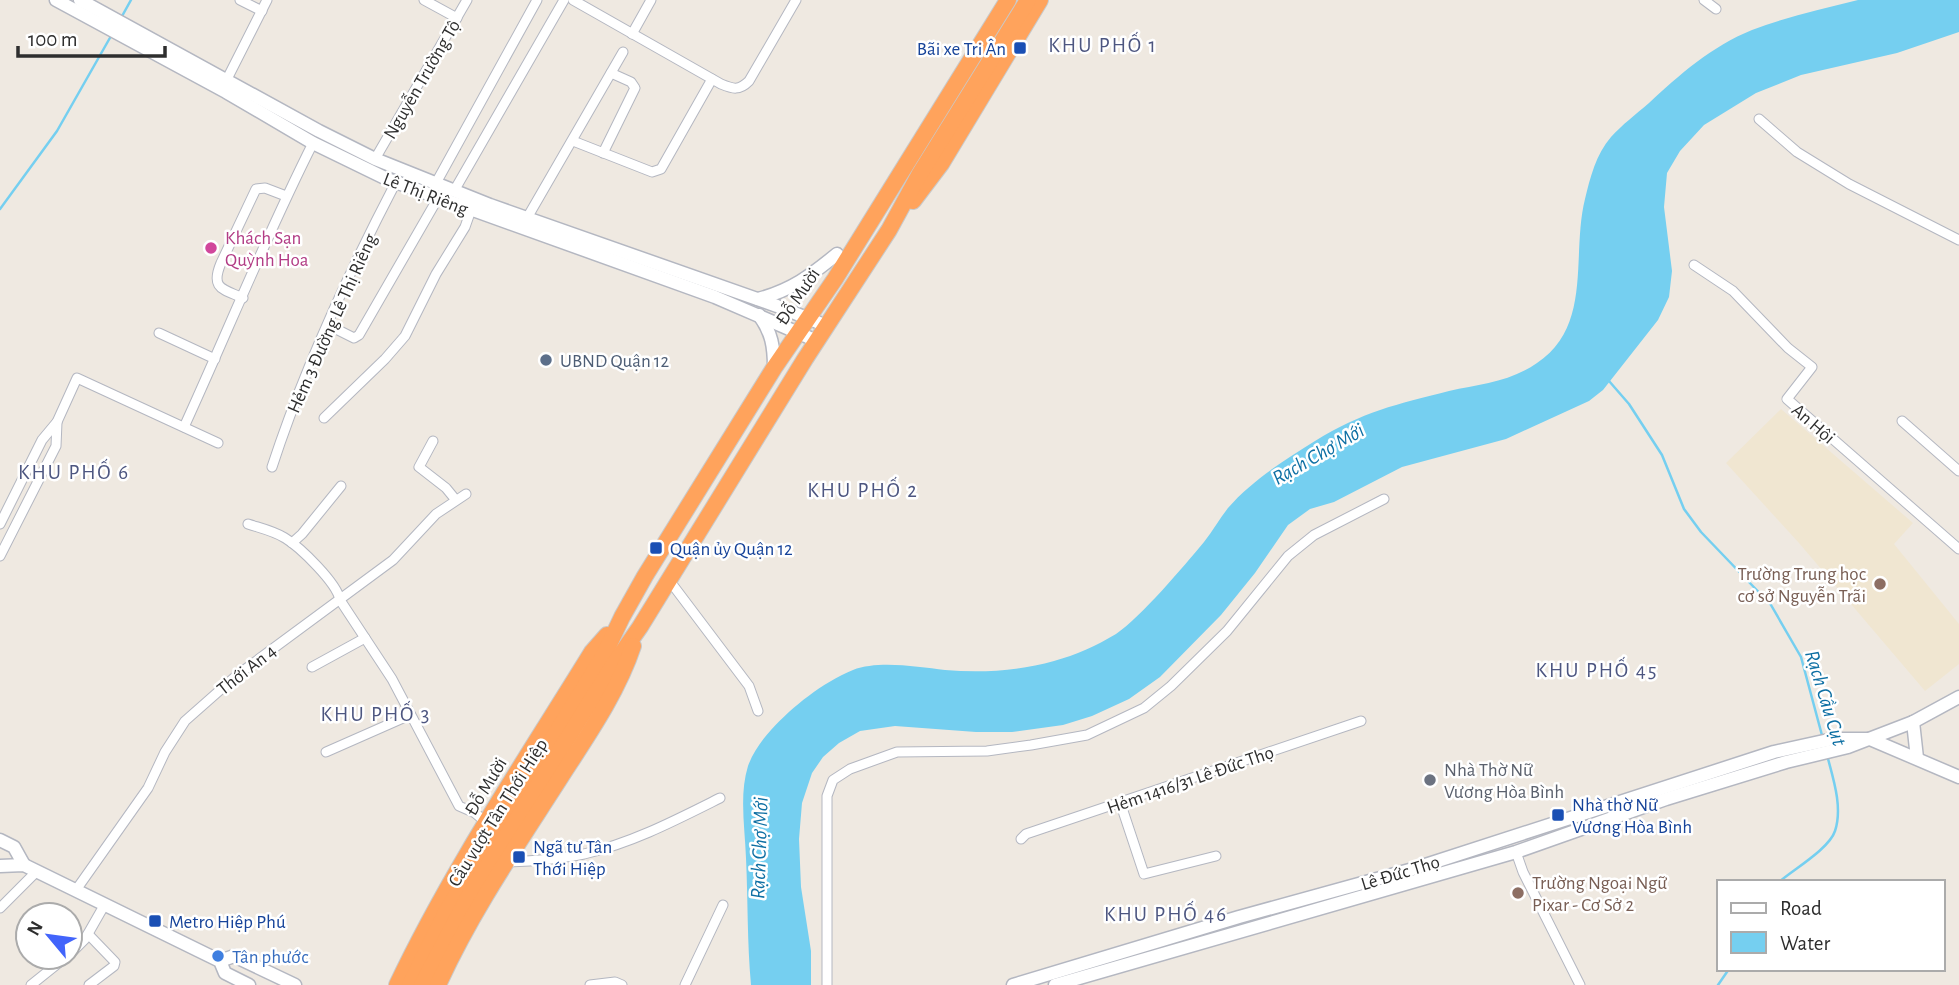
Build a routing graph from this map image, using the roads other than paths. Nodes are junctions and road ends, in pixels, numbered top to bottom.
1 (56, 0) edge
2 (80, 0) edge
3 (240, 0) edge
4 (267, 0) edge
5 (424, 0) edge
6 (467, 0) edge
7 (537, 0) edge
8 (565, 0) edge
9 (573, 0) edge
10 (651, 0) edge
11 (796, 0) edge
12 (995, 0) edge
13 (1008, 0) edge
14 (1028, 0) edge
15 (1040, 0) edge
16 (1705, 1) edge
17 (1716, 9) dead end
18 (99, 11) edge
19 (261, 11) junction
20 (457, 18) junction
21 (632, 34) junction
22 (623, 52) dead end
23 (611, 73) junction
24 (712, 79) junction
25 (225, 84) junction
26 (1759, 119) dead end
27 (573, 141) junction
28 (313, 143) junction
29 (603, 153) junction
30 (375, 159) junction
31 (396, 182) junction
32 (436, 183) junction
33 (454, 191) junction
34 (286, 197) junction
35 (438, 198) junction
36 (471, 210) junction
37 (527, 218) junction
38 (889, 230) junction
39 (1959, 240) edge
40 (838, 254) junction
41 (1694, 264) dead end
42 (835, 279) junction
43 (243, 299) junction
44 (757, 299) junction
45 (758, 315) junction
46 (808, 317) junction
47 (328, 325) junction
48 (827, 326) junction
49 (798, 332) junction
50 (159, 333) dead end
51 (814, 346) junction
52 (215, 359) junction
53 (774, 368) junction
54 (324, 418) dead end
55 (1902, 421) dead end
56 (57, 422) junction
57 (184, 428) junction
58 (433, 441) dead end
59 (218, 443) dead end
60 (272, 467) dead end
61 (1959, 471) edge
62 (341, 486) dead end
63 (466, 494) dead end
64 (455, 499) junction
65 (1384, 499) dead end
66 (0, 524) edge
67 (248, 524) dead end
68 (292, 542) junction
69 (1959, 549) edge
70 (0, 556) edge
71 (669, 580) junction
72 (340, 600) junction
73 (622, 617) junction
74 (640, 627) junction
75 (365, 638) junction
76 (608, 661) junction
77 (312, 667) dead end
78 (1959, 697) edge
79 (758, 711) dead end
80 (410, 715) junction
81 (1361, 721) dead end
82 (1913, 722) junction
83 (1890, 731) junction
84 (1870, 739) junction
85 (326, 752) dead end
86 (1785, 756) junction
87 (1917, 758) junction
88 (1959, 777) edge
89 (720, 798) dead end
90 (1120, 802) junction
91 (487, 823) junction
92 (1021, 839) dead end
93 (1506, 839) junction
94 (0, 840) edge
95 (1516, 852) junction
96 (1216, 856) dead end
97 (508, 862) junction
98 (24, 865) junction
99 (0, 866) edge
100 (37, 871) junction
101 (76, 890) junction
102 (105, 904) junction
103 (723, 905) dead end
104 (0, 908) edge
105 (1264, 911) junction
106 (1269, 924) junction
107 (88, 934) junction
108 (84, 938) edge
109 (48, 971) edge
110 (224, 973) edge
111 (441, 982) edge
112 (31, 985) edge
113 (89, 985) edge
114 (249, 985) edge
115 (295, 985) edge
116 (397, 985) edge
117 (410, 985) edge
118 (422, 985) edge
119 (590, 985) edge
120 (622, 985) edge
121 (685, 985) edge
122 (827, 985) edge
123 (1013, 985) edge
124 (1055, 985) edge
125 (1580, 985) edge

1 - 18 main road, Lê Thị Riêng
2 - 18 main road, Lê Thị Riêng
3 - 19 street
4 - 19 street
5 - 20 street
6 - 20 street, Nguyễn Trường Tộ
7 - 32 street
8 - 33 street
9 - 21 street
10 - 21 street
11 - 24 street
12 - 40 highway, Đỗ Mười
13 - 42 highway, Đỗ Mười
14 - 38 highway
15 - 38 highway
16 - 17 street
18 - 25 main road, Lê Thị Riêng
19 - 25 street
20 - 30 street, Nguyễn Trường Tộ
21 - 24 street
22 - 23 street
23 - 27 street
23 - 29 street
24 - 29 street
25 - 28 main road, Lê Thị Riêng
25 - 30 main road, Lê Thị Riêng
26 - 39 street
27 - 29 street
27 - 37 street
28 - 31 main road, Lê Thị Riêng
28 - 34 street
30 - 32 main road, Lê Thị Riêng
31 - 35 main road, Lê Thị Riêng
31 - 47 street, Hẻm 3 Đường Lê Thị Riêng
32 - 33 main road, Lê Thị Riêng
33 - 37 main road, Lê Thị Riêng
34 - 43 street
34 - 43 street
35 - 36 main road, Lê Thị Riêng
35 - 47 street
36 - 45 main road, Lê Thị Riêng
36 - 54 street
37 - 44 main road, Lê Thị Riêng
38 - 48 highway
40 - 42 highway
40 - 44 main road
41 - 69 street, An Hội
42 - 46 highway, Đỗ Mười
43 - 52 street
44 - 46 main road, Lê Thị Riêng
45 - 49 main road, Lê Thị Riêng
45 - 53 main road
46 - 48 main road, Lê Thị Riêng
46 - 49 highway, Đỗ Mười
47 - 60 street, Hẻm 3 Đường Lê Thị Riêng
48 - 51 highway
49 - 51 main road, Lê Thị Riêng
49 - 53 highway, Đỗ Mười
50 - 52 street
51 - 71 highway
52 - 57 street
53 - 73 highway, Đỗ Mười
55 - 61 street
56 - 57 street
56 - 66 street
56 - 70 street
57 - 59 street
58 - 64 street
62 - 68 street
63 - 64 street, Thới An 4
64 - 72 street, Thới An 4
65 - 122 street
67 - 68 street
68 - 72 street
71 - 74 highway
71 - 79 street
72 - 75 street
72 - 101 street, Thới An 4
73 - 76 highway, Đỗ Mười
73 - 91 highway, Đỗ Mười
74 - 76 highway
74 - 97 highway
75 - 77 street
75 - 80 street
76 - 117 highway, Cầu vượt Tân Thới Hiệp
76 - 118 highway, Cầu vượt Tân Thới Hiệp
78 - 82 main road
80 - 85 street
80 - 91 street
81 - 90 street, Hẻm 1416/31 Lê Đức Thọ
82 - 83 main road
82 - 87 main road
83 - 84 main road
83 - 87 main road
84 - 86 main road
84 - 87 main road
86 - 93 main road, Lê Đức Thọ
86 - 95 main road, Lê Đức Thọ
87 - 88 main road
89 - 97 street
90 - 92 street, Hẻm 1416/31 Lê Đức Thọ
90 - 96 street
91 - 116 highway, Đỗ Mười
93 - 95 main road
93 - 105 main road, Lê Đức Thọ
94 - 98 main road
95 - 106 main road, Lê Đức Thọ
95 - 125 street
97 - 111 highway
98 - 99 main road
98 - 100 main road
100 - 101 main road
100 - 104 street
101 - 102 main road
102 - 107 street
102 - 110 main road
103 - 121 street
105 - 106 main road
105 - 123 main road, Lê Đức Thọ
106 - 124 main road, Lê Đức Thọ
107 - 108 street
107 - 113 street
109 - 112 street
110 - 114 main road
110 - 115 main road
119 - 120 street

